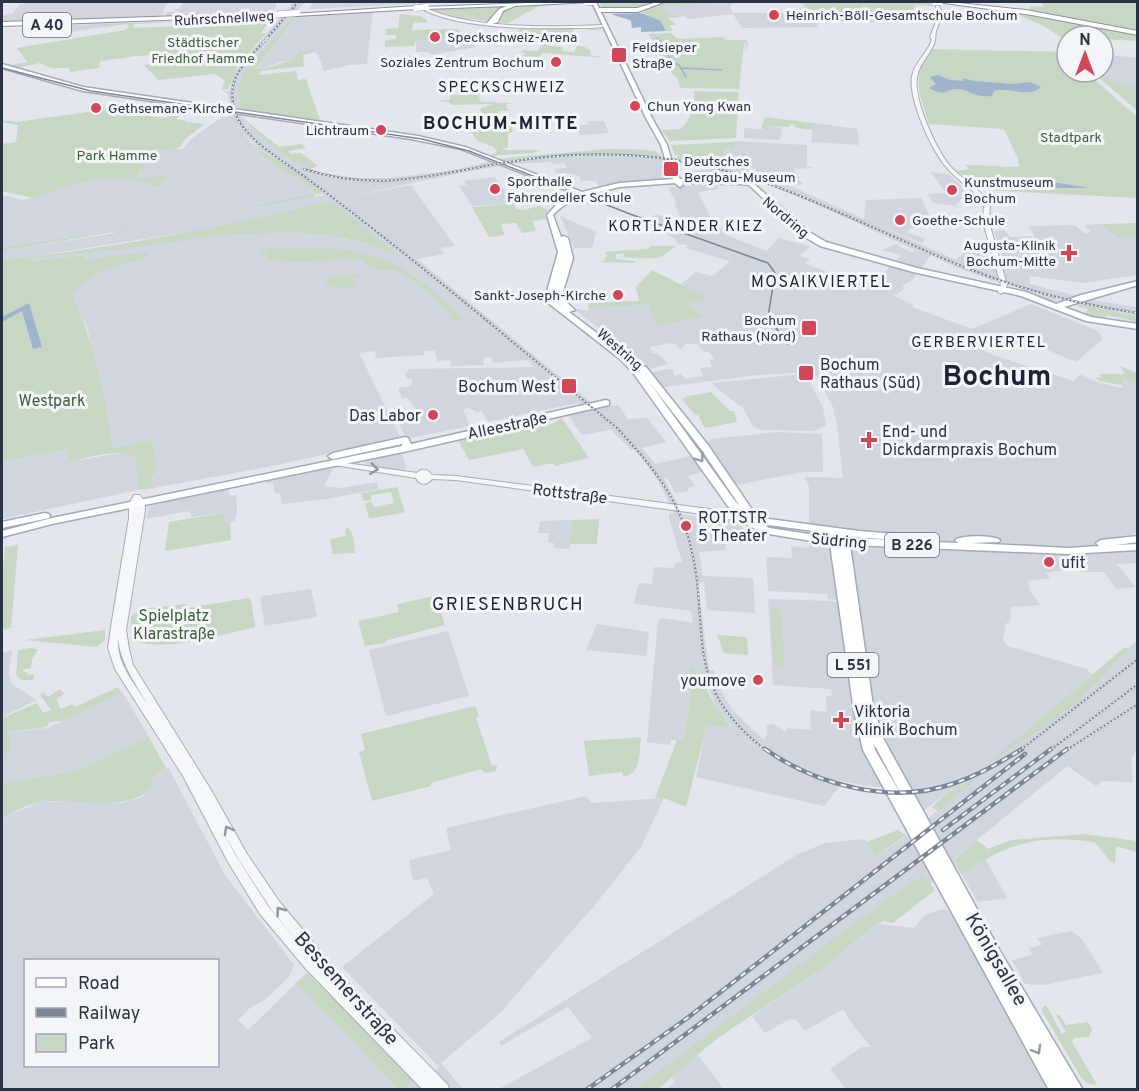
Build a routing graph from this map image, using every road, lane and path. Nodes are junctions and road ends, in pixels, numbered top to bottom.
1 (468, 2) edge
2 (483, 2) edge
3 (496, 2) edge
4 (555, 2) edge
5 (591, 2) edge
6 (641, 2) edge
7 (661, 2) edge
8 (937, 2) edge
9 (947, 2) edge
10 (528, 3) edge
11 (415, 5) edge
12 (477, 6) junction
13 (426, 7) junction
14 (645, 9) junction
15 (1025, 12) junction
16 (255, 15) junction
17 (269, 15) junction
18 (189, 16) dead end
19 (497, 21) junction
20 (91, 22) junction
21 (603, 23) junction
22 (2, 25) edge
23 (593, 26) junction
24 (1137, 32) edge
25 (934, 34) joint
26 (929, 48) joint
27 (2, 67) edge
28 (108, 93) junction
29 (178, 103) junction
30 (678, 181) junction
31 (568, 189) junction
32 (585, 196) junction
33 (572, 199) junction
34 (555, 211) junction
35 (1137, 285) edge
36 (1002, 290) junction
37 (1069, 303) junction
38 (1054, 307) junction
39 (1078, 315) junction
40 (1121, 327) junction
41 (1137, 329) edge
42 (655, 392) junction
43 (606, 403) dead end
44 (698, 439) junction
45 (687, 440) junction
46 (406, 444) junction
47 (315, 463) junction
48 (331, 463) junction
49 (137, 501) junction
50 (744, 518) junction
51 (760, 520) junction
52 (2, 525) edge
53 (2, 534) edge
54 (839, 536) junction
55 (1137, 539) edge
56 (1104, 543) junction
57 (1039, 546) junction
58 (1137, 547) edge
59 (1092, 551) junction
60 (919, 829) junction
61 (253, 883) junction
62 (432, 1089) edge
63 (443, 1089) edge
64 (1058, 1089) edge
65 (1075, 1089) edge

1 - 11 highway
2 - 3 highway
3 - 13 highway
4 - 13 highway, Ruhrschnellweg / A 40
5 - 10 highway
5 - 21 main road
5 - 21 main road
6 - 14 highway
7 - 14 highway
8 - 15 highway
8 - 25 street
9 - 15 highway
10 - 12 highway
10 - 13 highway, Ruhrschnellweg / A 40
10 - 19 highway
11 - 13 highway, Ruhrschnellweg / A 40, bridge
11 - 17 highway, Ruhrschnellweg / A 40, bridge
11 - 19 street
12 - 13 highway
12 - 19 highway
14 - 21 highway
15 - 24 highway
15 - 24 highway
16 - 17 highway, Ruhrschnellweg / A 40
16 - 18 highway
16 - 20 highway, Ruhrschnellweg / A 40
17 - 20 highway, Ruhrschnellweg / A 40
19 - 23 street
20 - 22 highway, A 40
21 - 23 street
21 - 23 street
21 - 30 main road
25 - 26 street
26 - 36 street
27 - 28 main road
28 - 29 main road
28 - 29 main road
29 - 31 main road
30 - 32 main road, Nordring
30 - 32 main road, Nordring
30 - 36 main road, Nordring
30 - 36 main road, Nordring
31 - 32 main road
31 - 33 main road
32 - 33 main road, Nordring
32 - 34 main road, Nordring
33 - 34 main road, Nordring
34 - 42 main road, Westring
35 - 37 main road
36 - 38 main road, Nordring
37 - 38 main road
37 - 38 main road
37 - 39 main road
38 - 39 main road
38 - 40 main road
39 - 40 main road
40 - 41 main road
42 - 44 main road, Westring
42 - 45 main road, Westring
43 - 46 main road, Alleestraße
44 - 45 main road
44 - 51 main road, Westring
45 -> 50 main road, Westring
46 - 47 main road, Alleestraße
46 - 48 main road, Alleestraße
47 - 48 main road, Alleestraße
47 - 49 main road, Alleestraße
48 -> 50 street, Rottstraße
49 - 52 main road, Alleestraße
49 - 53 main road, Alleestraße
49 - 61 street, Bessemerstraße
50 - 51 street, Rottstraße
50 - 54 main road, Südring / B 226
51 - 54 main road, Südring / B 226
54 - 57 main road, Südring / B 226
54 - 60 main road, L 551
55 - 56 main road, Südring / B 226
56 - 57 main road, Südring / B 226
56 - 59 main road, Südring
57 - 59 main road, Südring / B 226
58 - 59 main road, Südring / B 226
60 -> 64 main road, Königsallee / L 551
60 - 65 main road, Königsallee / L 551
61 - 62 street, Bessemerstraße
63 -> 61 street, Bessemerstraße

